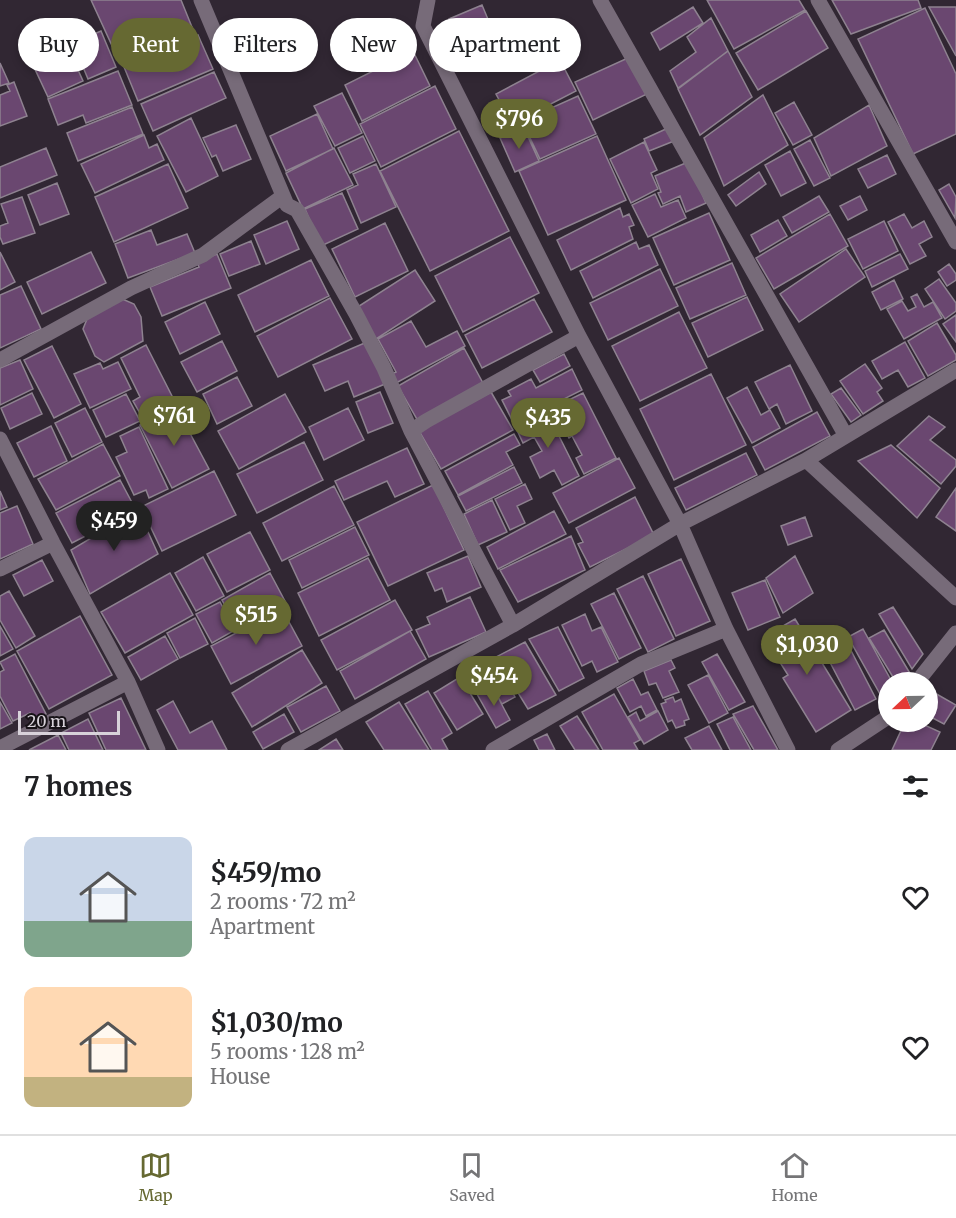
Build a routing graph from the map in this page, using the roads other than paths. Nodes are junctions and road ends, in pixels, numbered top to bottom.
1 (201, 0) edge
2 (428, 0) edge
3 (600, 0) edge
4 (818, 0) edge
5 (284, 196) junction
6 (956, 242) edge
7 (579, 336) junction
8 (0, 360) edge
9 (956, 370) edge
10 (411, 431) junction
11 (846, 436) junction
12 (0, 439) edge
13 (806, 460) junction
14 (680, 524) junction
15 (53, 543) junction
16 (0, 569) edge
17 (956, 598) edge
18 (513, 625) junction
19 (726, 629) junction
20 (956, 633) edge
21 (924, 672) edge
22 (129, 682) junction
23 (878, 724) edge
24 (0, 748) edge
25 (158, 750) edge
26 (288, 750) edge
27 (493, 750) edge
28 (788, 750) edge
29 (838, 750) edge

1 - 5 street
2 - 7 street
3 - 11 street
4 - 6 street
5 - 8 street
5 - 10 street
7 - 10 street
7 - 14 street
9 - 11 street
10 - 18 street
11 - 13 street
12 - 15 street
13 - 14 street
13 - 17 street
14 - 18 street
14 - 19 street
15 - 16 street
15 - 22 street
18 - 26 street
19 - 27 street
19 - 28 street
20 - 21 street
22 - 24 street
22 - 25 street
23 - 29 street

